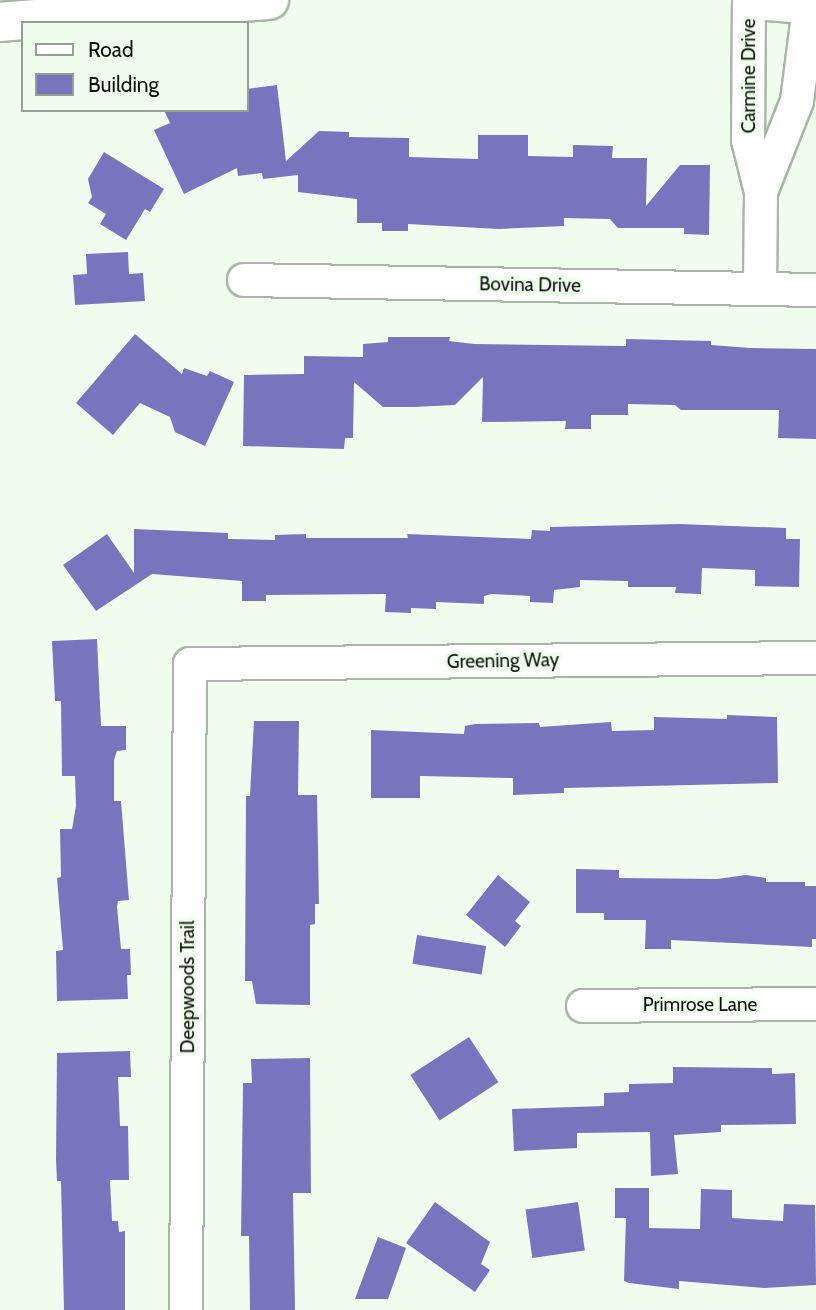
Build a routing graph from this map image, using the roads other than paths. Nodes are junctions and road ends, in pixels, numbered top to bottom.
1 (269, 0) edge
2 (749, 0) edge
3 (756, 0) edge
4 (812, 3) edge
5 (0, 22) edge
6 (761, 192) junction
7 (244, 280) dead end
8 (761, 289) junction
9 (816, 290) edge
10 (816, 658) edge
11 (190, 664) joint
12 (816, 1004) edge
13 (583, 1006) dead end
14 (186, 1310) edge

1 - 5 main road
2 - 6 street, Carmine Drive
3 - 4 main road
4 - 6 street, Carmine Drive
6 - 8 street, Carmine Drive
7 - 8 street, Bovina Drive
8 - 9 street, Bovina Drive
10 - 11 street, Greening Way
11 - 14 street, Deepwoods Trail
12 - 13 street, Primrose Lane

